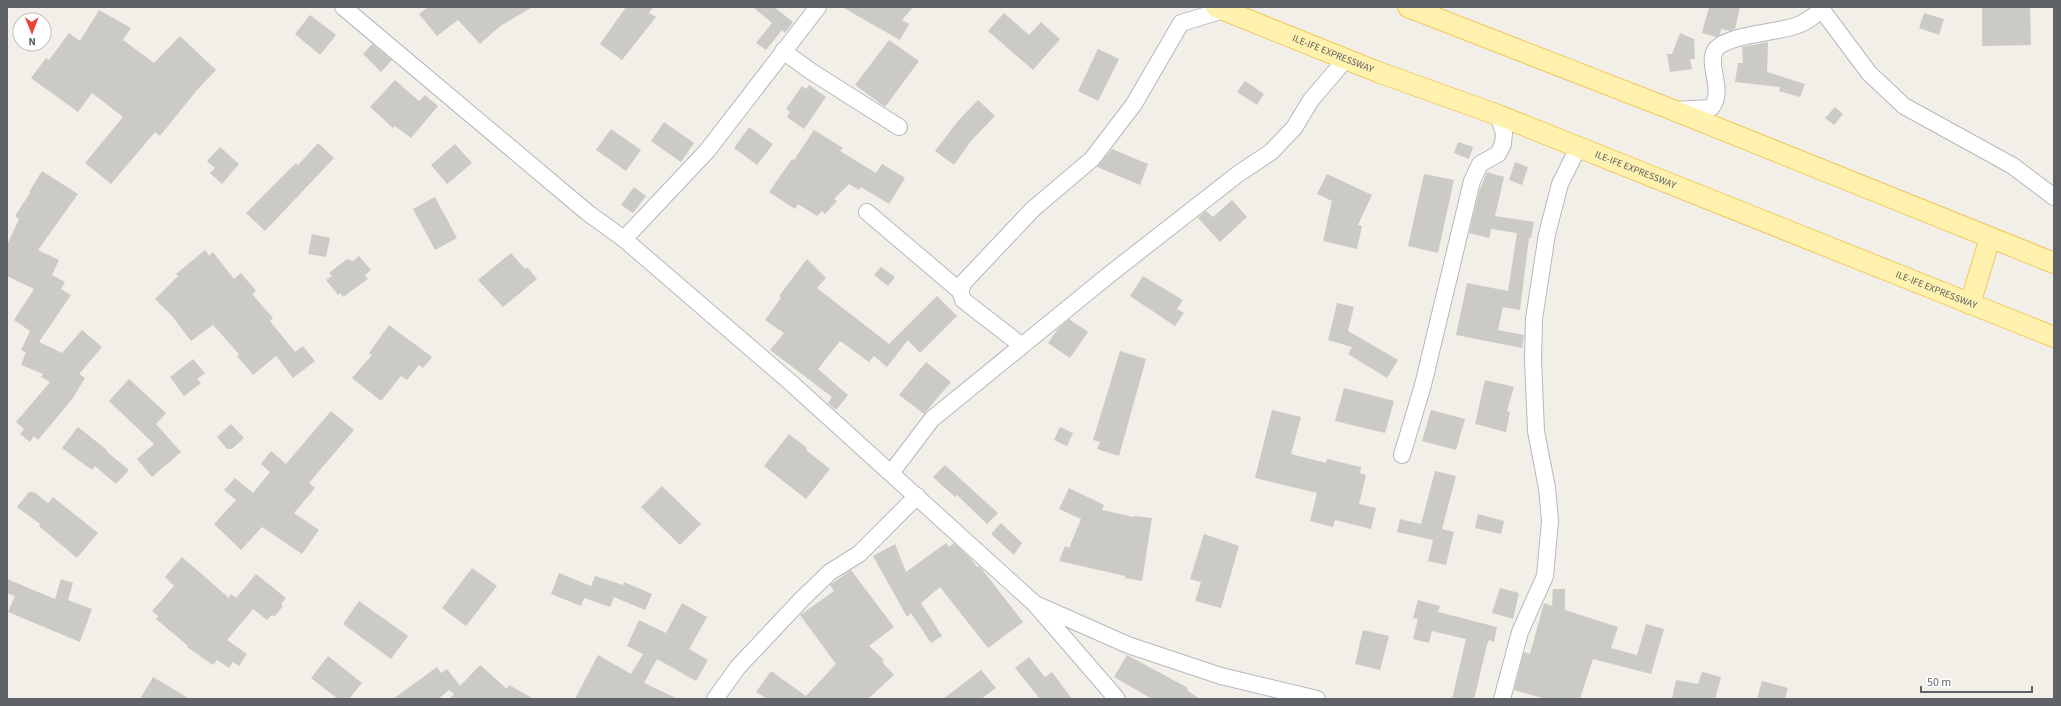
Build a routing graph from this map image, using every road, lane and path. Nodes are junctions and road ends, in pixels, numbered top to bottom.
1 (343, 7) edge
2 (818, 7) edge
3 (1408, 7) edge
4 (1822, 8) edge
5 (1220, 9) edge
6 (783, 51) junction
7 (1346, 59) junction
8 (1673, 110) junction
9 (1498, 115) junction
10 (899, 127) dead end
11 (1578, 148) junction
12 (2054, 196) edge
13 (868, 212) dead end
14 (1990, 238) junction
15 (624, 239) junction
16 (2054, 262) edge
17 (960, 291) junction
18 (1970, 304) junction
19 (2054, 337) edge
20 (1021, 345) junction
21 (1402, 454) dead end
22 (891, 473) junction
23 (917, 496) junction
24 (1035, 604) junction
25 (715, 699) edge
26 (1118, 699) edge
27 (1317, 699) edge
28 (1502, 699) edge

1 - 15 street
2 - 6 street
3 - 8 main road
4 - 8 street
4 - 12 street
5 - 7 main road, ILE-IFE EXPRESSWAY
5 - 17 street
6 - 10 street
6 - 15 street
7 - 9 main road, ILE-IFE EXPRESSWAY
7 - 20 street
8 - 14 main road
9 - 11 main road, ILE-IFE EXPRESSWAY
9 - 21 street
11 - 18 main road, ILE-IFE EXPRESSWAY
11 - 28 street
13 - 17 street
14 - 16 main road
14 - 18 main road
15 - 22 street
17 - 20 street
18 - 19 main road, ILE-IFE EXPRESSWAY
20 - 22 street
22 - 23 street
23 - 24 street
23 - 25 street
24 - 26 street
24 - 27 street

